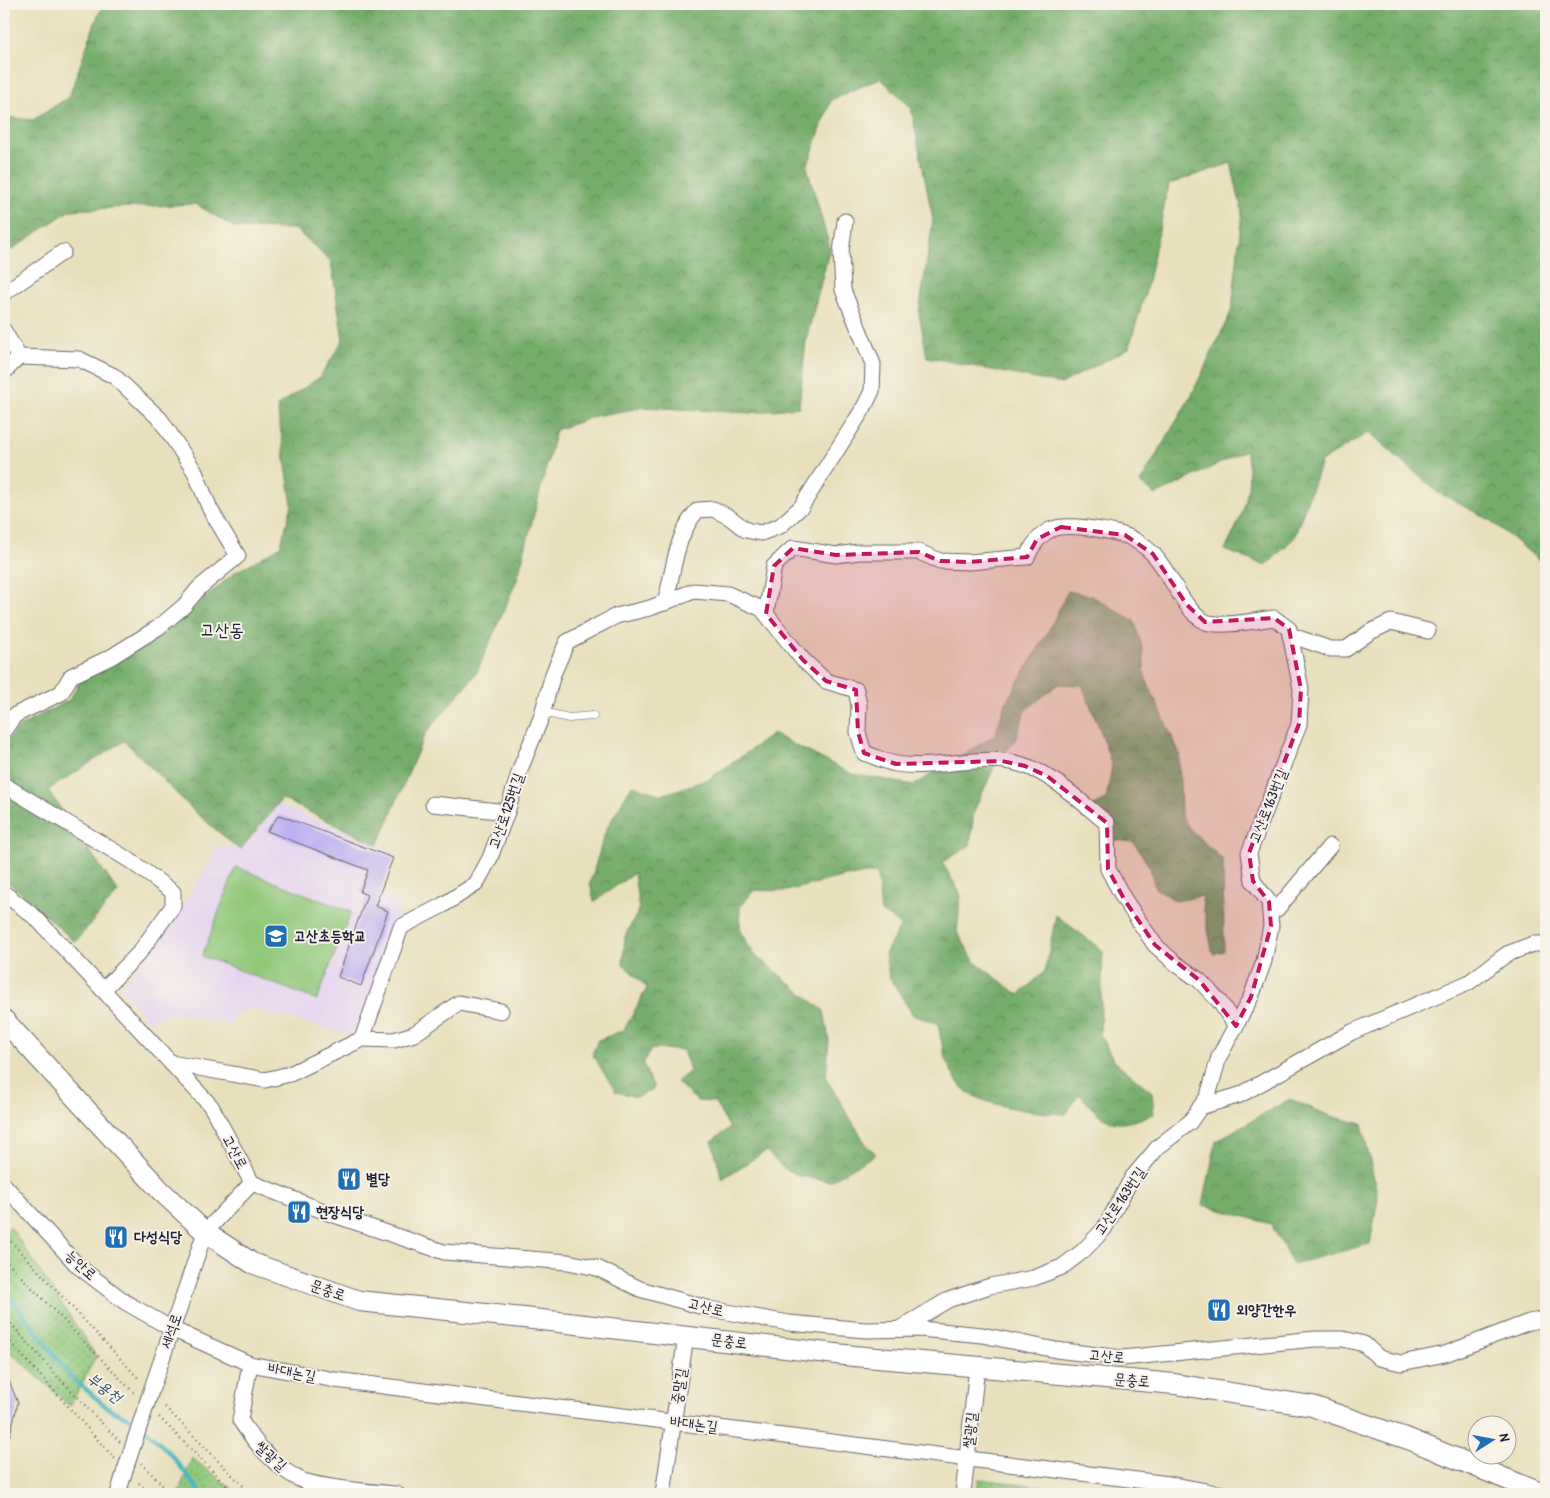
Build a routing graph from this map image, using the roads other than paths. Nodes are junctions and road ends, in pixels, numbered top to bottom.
1 (845, 221) dead end
2 (63, 252) dead end
3 (4, 294) edge
4 (4, 331) edge
5 (19, 357) junction
6 (4, 372) edge
7 (665, 602) junction
8 (766, 614) junction
9 (1428, 631) dead end
10 (1290, 635) junction
11 (542, 712) junction
12 (593, 716) dead end
13 (4, 730) edge
14 (4, 785) edge
15 (433, 804) dead end
16 (508, 812) junction
17 (1330, 846) dead end
18 (4, 893) edge
19 (1270, 911) junction
20 (1546, 944) edge
21 (103, 990) junction
22 (501, 1011) dead end
23 (4, 1020) edge
24 (1236, 1026) junction
25 (362, 1039) junction
26 (171, 1063) junction
27 (1200, 1107) junction
28 (252, 1183) junction
29 (6, 1191) edge
30 (205, 1232) junction
31 (1546, 1319) edge
32 (899, 1329) junction
33 (172, 1330) junction
34 (686, 1336) junction
35 (250, 1364) junction
36 (977, 1366) junction
37 (674, 1421) junction
38 (968, 1458) junction
39 (118, 1494) edge
40 (397, 1494) edge
41 (663, 1494) edge
42 (963, 1494) edge
43 (1222, 1494) edge
44 (1543, 1494) edge

1 - 7 street
2 - 3 street
4 - 5 street
5 - 6 street
5 - 13 street
7 - 8 street, 고산로125번길
7 - 11 street, 고산로125번길
8 - 10 street
8 - 24 street, 고산로125번길
9 - 10 street
10 - 19 street, 고산로163번길
11 - 12 lane
11 - 16 street, 고산로125번길
14 - 21 street
15 - 16 street
16 - 25 street, 고산로125번길
17 - 19 street
18 - 21 street, 고산로
19 - 24 street, 고산로163번길
20 - 27 street
21 - 26 street, 고산로
22 - 25 street
23 - 30 street, 문충로
24 - 27 street, 고산로163번길
25 - 26 street
26 - 28 street, 고산로
27 - 32 street, 고산로163번길
28 - 30 street, 세석로
28 - 32 street, 고산로
29 - 33 street, 능안로
30 - 33 street, 세석로
30 - 34 street, 문충로
31 - 32 street, 고산로
33 - 35 street, 바대논길
33 - 39 street, 세석로, bridge
34 - 36 street, 문충로
34 - 37 street, 중말길
35 - 37 street, 바대논길
35 - 40 street, 쌀광길
36 - 38 street, 쌀광길
36 - 44 street, 문충로
37 - 38 street, 바대논길
37 - 41 street, 중말길
38 - 42 street, 쌀광길
38 - 43 street, 바대논길

